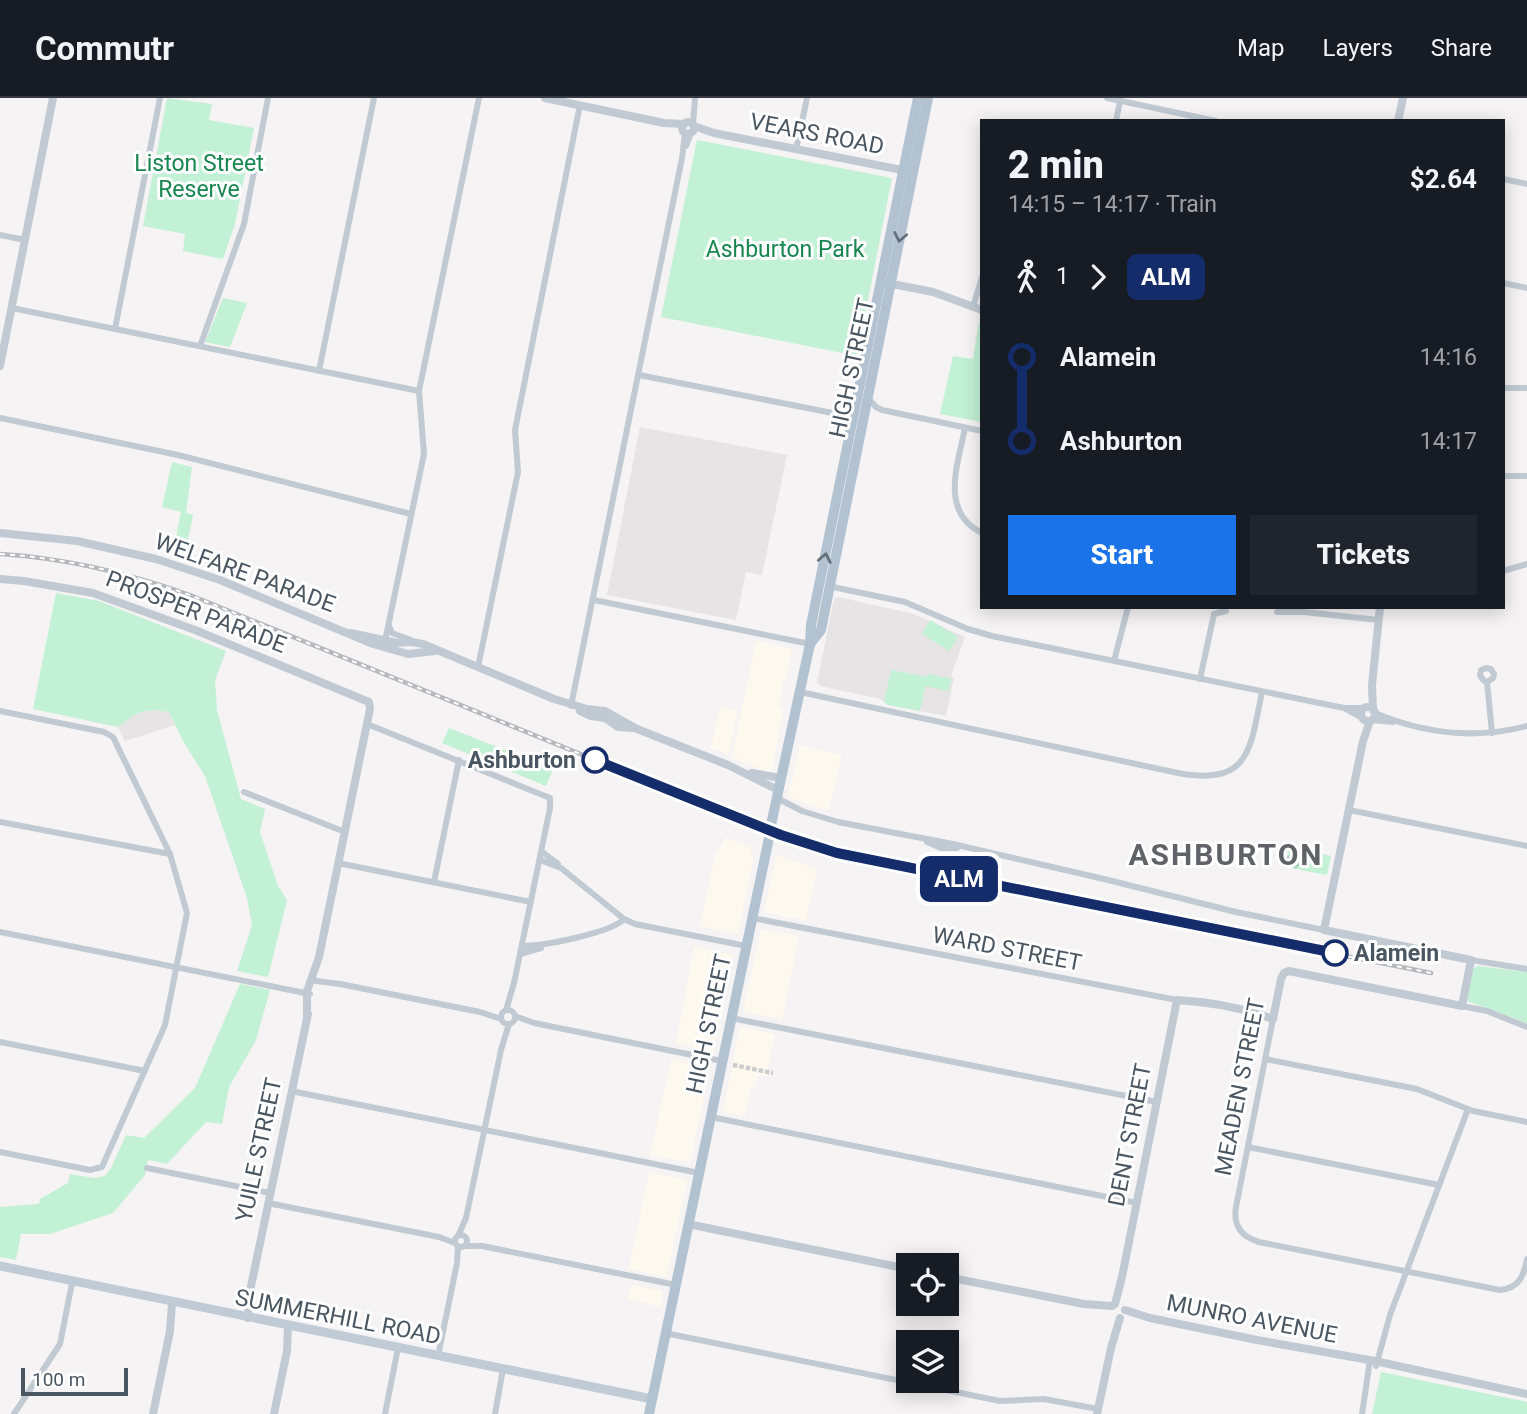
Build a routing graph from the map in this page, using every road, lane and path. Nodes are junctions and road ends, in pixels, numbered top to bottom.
1 (53, 98) edge
2 (160, 98) edge
3 (268, 98) edge
4 (373, 98) edge
5 (477, 98) edge
6 (545, 98) edge
7 (694, 98) edge
8 (807, 98) edge
9 (918, 98) edge
10 (928, 98) edge
11 (1107, 98) edge
12 (1403, 98) edge
13 (1120, 101) junction
14 (580, 105) junction
15 (1116, 119) edge
16 (1206, 119) edge
17 (1398, 119) edge
18 (688, 128) junction
19 (796, 150) junction
20 (908, 171) junction
21 (1505, 179) edge
22 (1527, 184) edge
23 (0, 235) edge
24 (25, 240) junction
25 (886, 282) junction
26 (1505, 283) edge
27 (1527, 288) edge
28 (980, 289) edge
29 (12, 308) junction
30 (977, 308) edge
31 (115, 329) junction
32 (200, 346) junction
33 (0, 366) edge
34 (319, 370) junction
35 (639, 375) junction
36 (1505, 388) edge
37 (1527, 388) edge
38 (419, 391) junction
39 (868, 398) junction
40 (853, 417) junction
41 (0, 418) edge
42 (965, 428) junction
43 (980, 431) edge
44 (1505, 476) edge
45 (1527, 477) edge
46 (411, 514) junction
47 (980, 531) edge
48 (0, 533) edge
49 (1527, 565) edge
50 (1505, 570) edge
51 (0, 579) edge
52 (825, 585) junction
53 (594, 600) junction
54 (1128, 609) edge
55 (1380, 609) edge
56 (1213, 610) edge
57 (1297, 610) edge
58 (1226, 611) dead end
59 (1277, 612) dead end
60 (1379, 620) junction
61 (389, 621) junction
62 (416, 642) junction
63 (810, 643) junction
64 (384, 644) junction
65 (437, 651) junction
66 (1117, 662) junction
67 (478, 667) junction
68 (1200, 679) junction
69 (1487, 682) dead end
70 (800, 692) junction
71 (1262, 692) junction
72 (370, 705) joint
73 (571, 706) junction
74 (0, 711) edge
75 (1368, 715) junction
76 (367, 724) junction
77 (1527, 726) edge
78 (1492, 733) junction
79 (459, 760) junction
80 (736, 769) junction
81 (781, 778) junction
82 (244, 792) dead end
83 (777, 798) junction
84 (1349, 810) junction
85 (0, 821) edge
86 (345, 832) junction
87 (1527, 846) edge
88 (542, 852) junction
89 (170, 854) junction
90 (540, 860) junction
91 (338, 863) junction
92 (561, 869) junction
93 (434, 882) junction
94 (531, 902) junction
95 (752, 918) junction
96 (624, 919) junction
97 (1324, 930) junction
98 (0, 932) edge
99 (550, 944) junction
100 (522, 946) junction
101 (746, 946) junction
102 (520, 954) junction
103 (1469, 960) junction
104 (177, 967) junction
105 (1527, 969) edge
106 (315, 979) junction
107 (308, 993) junction
108 (1177, 1000) junction
109 (1460, 1006) junction
110 (1274, 1016) junction
111 (508, 1017) junction
112 (732, 1018) junction
113 (1527, 1027) edge
114 (0, 1042) edge
115 (1265, 1059) junction
116 (722, 1061) junction
117 (145, 1071) junction
118 (291, 1091) junction
119 (1157, 1102) junction
120 (1468, 1109) junction
121 (711, 1117) junction
122 (1527, 1122) edge
123 (484, 1130) junction
124 (1248, 1147) junction
125 (0, 1152) edge
126 (147, 1168) dead end
127 (699, 1173) junction
128 (1439, 1185) junction
129 (270, 1193) junction
130 (268, 1203) junction
131 (1137, 1203) junction
132 (688, 1224) junction
133 (461, 1241) junction
134 (1527, 1259) edge
135 (896, 1267) edge
136 (0, 1268) edge
137 (1407, 1271) junction
138 (959, 1279) edge
139 (72, 1283) junction
140 (676, 1285) junction
141 (175, 1303) junction
142 (1118, 1311) junction
143 (244, 1317) junction
144 (292, 1327) junction
145 (665, 1333) junction
146 (398, 1348) junction
147 (438, 1356) junction
148 (1376, 1363) junction
149 (503, 1369) junction
150 (1527, 1394) edge
151 (652, 1398) junction
152 (1098, 1411) edge
153 (14, 1414) edge
154 (153, 1414) edge
155 (274, 1414) edge
156 (384, 1414) edge
157 (495, 1414) edge
158 (649, 1414) edge
159 (1362, 1414) edge

1 - 24 street
2 - 31 street
3 - 32 street
4 - 34 street
5 - 38 street
6 - 14 street, VEARS ROAD
7 - 18 street
8 - 19 street
9 - 20 main road, HIGH STREET
10 - 20 main road, HIGH STREET
11 - 13 street
12 - 17 street
13 - 15 street
13 - 16 street
14 - 18 street, VEARS ROAD
14 - 67 street
18 - 19 street, VEARS ROAD
18 - 35 street
19 - 20 street, VEARS ROAD
20 - 25 main road, HIGH STREET
21 - 22 street
23 - 24 street
24 - 29 street
25 - 30 street
25 - 39 main road, HIGH STREET
25 - 40 main road, HIGH STREET
26 - 27 street
28 - 30 street
29 - 31 street
29 - 33 street
31 - 32 street
32 - 34 street
34 - 38 street
35 - 40 street
35 - 53 street
36 - 37 street
38 - 46 street
39 - 42 street
39 - 52 main road, HIGH STREET
52 -> 40 main road, HIGH STREET
41 - 46 street
42 - 43 street
42 - 47 street
44 - 45 street
46 - 61 street
48 - 64 street, WELFARE PARADE
49 - 50 street
51 - 72 street, PROSPER PARADE
52 - 63 main road, HIGH STREET
52 - 66 street
53 - 63 street
53 - 73 street
54 - 66 street
55 - 60 street
56 - 58 street
56 - 68 street
57 - 59 street
57 - 60 street
60 - 75 street
61 - 62 street
61 - 64 street
62 - 64 street, WELFARE PARADE
62 - 65 street, WELFARE PARADE
63 - 70 main road, HIGH STREET
64 - 65 street, WELFARE PARADE
65 - 67 street, WELFARE PARADE
66 - 68 street
67 - 73 street, WELFARE PARADE
68 - 71 street
69 - 78 street
70 - 71 street
70 - 81 main road, HIGH STREET
71 - 75 street
72 - 76 street, YUILE STREET
73 - 80 street, WELFARE PARADE
74 - 89 street
75 - 78 street
75 - 84 street
76 - 79 street
76 - 86 street, YUILE STREET
77 - 78 street
79 - 88 street
79 - 93 street
80 - 81 street, WELFARE PARADE
80 - 83 street, WELFARE PARADE
81 - 83 main road, HIGH STREET
82 - 86 street
83 - 95 main road, HIGH STREET, bridge
83 - 97 street
84 - 87 street
84 - 97 street
85 - 89 street
86 - 91 street, YUILE STREET
88 - 90 street
88 - 92 street
89 - 104 street
90 - 92 street
90 - 94 street
91 - 93 street
91 - 106 street, YUILE STREET
92 - 96 street
93 - 94 street
94 - 100 street
95 - 101 main road, HIGH STREET
95 - 108 street, WARD STREET
96 - 99 street
96 - 101 street
97 - 103 street
98 - 104 street
99 - 100 street
99 - 102 street
100 - 102 street
101 - 112 main road, HIGH STREET
102 - 111 street
103 - 105 street
103 - 109 street
104 - 107 street
104 - 117 street
106 - 107 street, YUILE STREET
106 - 111 street
107 - 118 street, YUILE STREET
108 - 110 street, WARD STREET
108 - 119 street, DENT STREET
109 - 110 street, MEADEN STREET
109 - 113 street
110 - 115 street, MEADEN STREET
111 - 116 street
111 - 123 street
112 - 116 main road, HIGH STREET
112 - 119 street
114 - 117 street
115 - 120 street
115 - 124 street, MEADEN STREET
116 - 121 main road, HIGH STREET
117 - 125 street
118 - 123 street
118 - 129 street, YUILE STREET
119 - 131 street, DENT STREET
120 - 122 street
120 - 128 street
121 - 127 main road, HIGH STREET
121 - 131 street
123 - 127 street
123 - 133 street
124 - 128 street
124 - 137 street, MEADEN STREET
126 - 129 street
127 - 132 main road, HIGH STREET
128 - 137 street
129 - 130 street, YUILE STREET
130 - 133 street
130 - 143 street, YUILE STREET
131 - 142 street, DENT STREET
132 - 135 street
132 - 140 main road, HIGH STREET
133 - 140 street
133 - 147 street
134 - 137 street
136 - 139 main road, SUMMERHILL ROAD
137 - 148 street
138 - 142 street, MUNRO AVENUE
139 - 141 main road, SUMMERHILL ROAD
139 - 153 street
140 - 145 main road, HIGH STREET
141 - 143 main road, SUMMERHILL ROAD
141 - 154 street
142 - 148 street, MUNRO AVENUE
142 - 152 street, DENT STREET
143 - 144 main road, SUMMERHILL ROAD
144 - 146 main road, SUMMERHILL ROAD
144 - 155 street
145 - 151 main road, HIGH STREET
145 - 152 street
146 - 147 main road, SUMMERHILL ROAD
146 - 156 street
147 - 149 main road, SUMMERHILL ROAD
148 - 150 street, MUNRO AVENUE
148 - 159 street
149 - 151 main road, SUMMERHILL ROAD
149 - 157 street
151 - 158 main road, HIGH STREET

